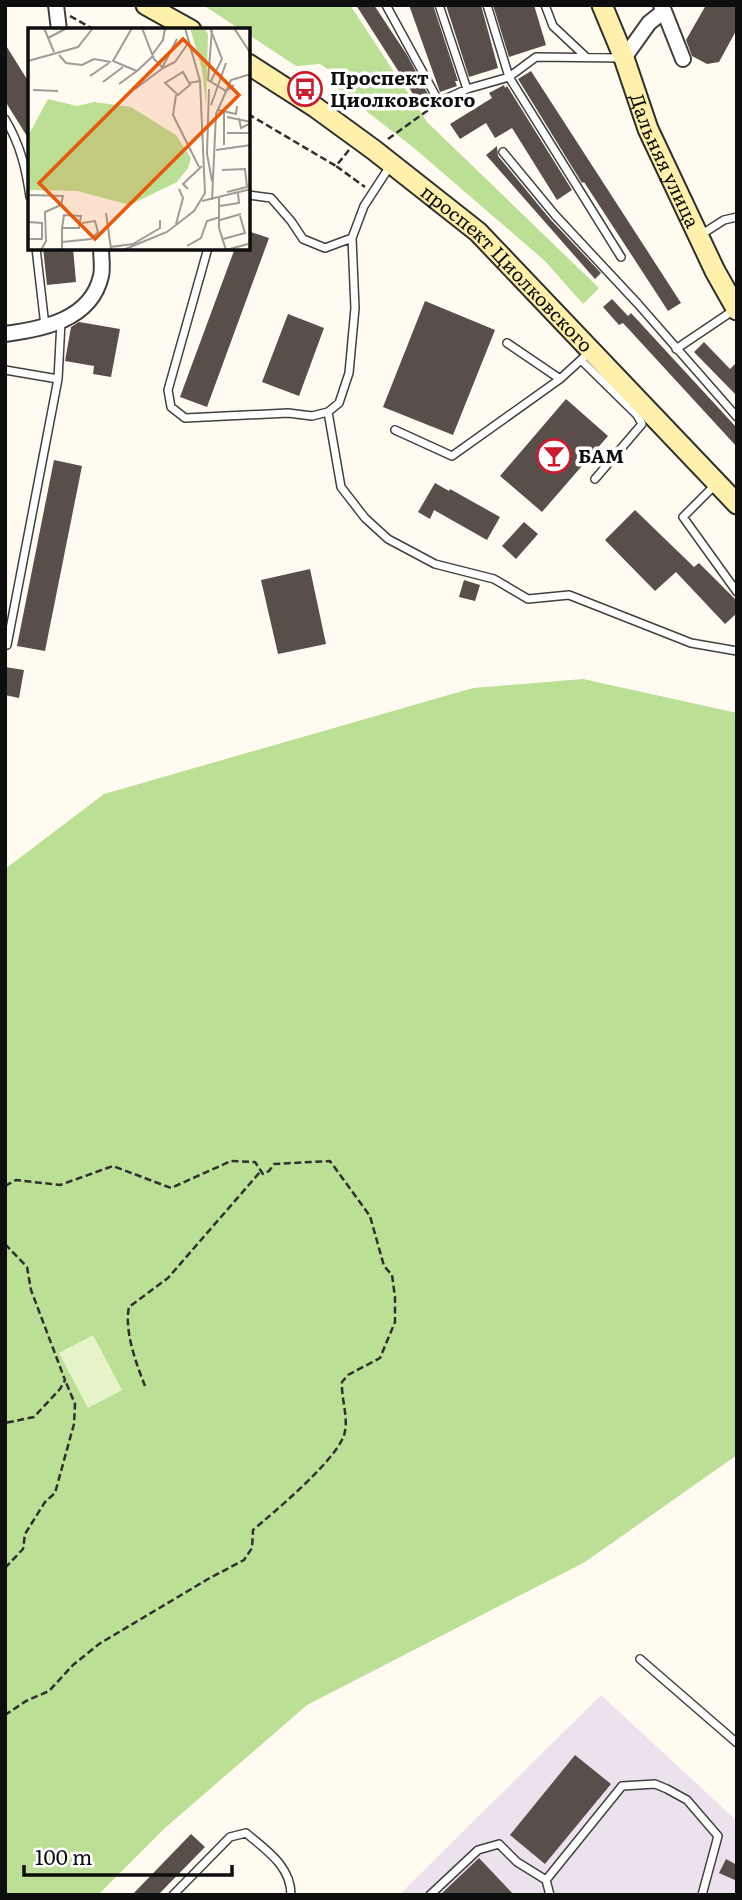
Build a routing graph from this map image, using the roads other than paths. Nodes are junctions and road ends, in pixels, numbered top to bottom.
1 (146, 5) edge
2 (386, 5) edge
3 (439, 5) edge
4 (487, 5) edge
5 (545, 5) edge
6 (602, 5) edge
7 (56, 7) edge
8 (663, 8) edge
9 (59, 28) edge
10 (187, 28) edge
11 (586, 58) junction
12 (624, 58) junction
13 (683, 59) dead end
14 (250, 65) edge
15 (509, 77) junction
16 (467, 89) junction
17 (5, 118) edge
18 (503, 152) dead end
19 (392, 163) junction
20 (28, 182) edge
21 (250, 195) edge
22 (737, 216) edge
23 (698, 236) junction
24 (352, 238) junction
25 (36, 250) edge
26 (102, 250) edge
27 (207, 250) edge
28 (621, 257) dead end
29 (736, 310) edge
30 (61, 322) junction
31 (46, 327) junction
32 (5, 334) edge
33 (507, 342) dead end
34 (676, 349) junction
35 (586, 356) junction
36 (5, 370) edge
37 (58, 379) junction
38 (560, 379) junction
39 (328, 412) junction
40 (737, 417) edge
41 (395, 430) dead end
42 (595, 478) dead end
43 (716, 483) junction
44 (737, 504) edge
45 (737, 592) edge
46 (7, 645) dead end
47 (737, 651) edge
48 (640, 1659) dead end
49 (737, 1744) edge
50 (547, 1880) junction
51 (173, 1895) edge
52 (291, 1895) edge
53 (430, 1895) edge
54 (550, 1895) edge
55 (702, 1895) edge

1 - 10 main road
2 - 16 lane
3 - 16 lane
4 - 15 lane
5 - 11 lane
6 - 12 main road, Дальняя улица
7 - 9 street
8 - 12 street
8 - 13 street
11 - 12 lane
11 - 15 lane
12 - 23 main road, Дальняя улица
14 - 19 main road, проспект Циолковского
15 - 16 lane
15 - 28 lane
17 - 20 lane
18 - 34 lane
19 - 24 lane
19 - 35 main road, проспект Циолковского
21 - 24 lane
22 - 23 lane
23 - 29 main road, Дальняя улица
24 - 39 lane
25 - 31 lane
26 - 30 street
27 - 39 lane
29 - 34 lane
30 - 31 street
30 - 37 lane
31 - 32 street
33 - 38 lane
34 - 40 lane
35 - 38 lane
35 - 42 lane
35 - 43 main road, проспект Циолковского
36 - 37 lane
37 - 46 lane
38 - 41 lane
39 - 47 lane
43 - 44 main road, проспект Циолковского
43 - 45 lane
48 - 49 lane
50 - 53 lane
50 - 54 lane
50 - 55 lane
51 - 52 lane

